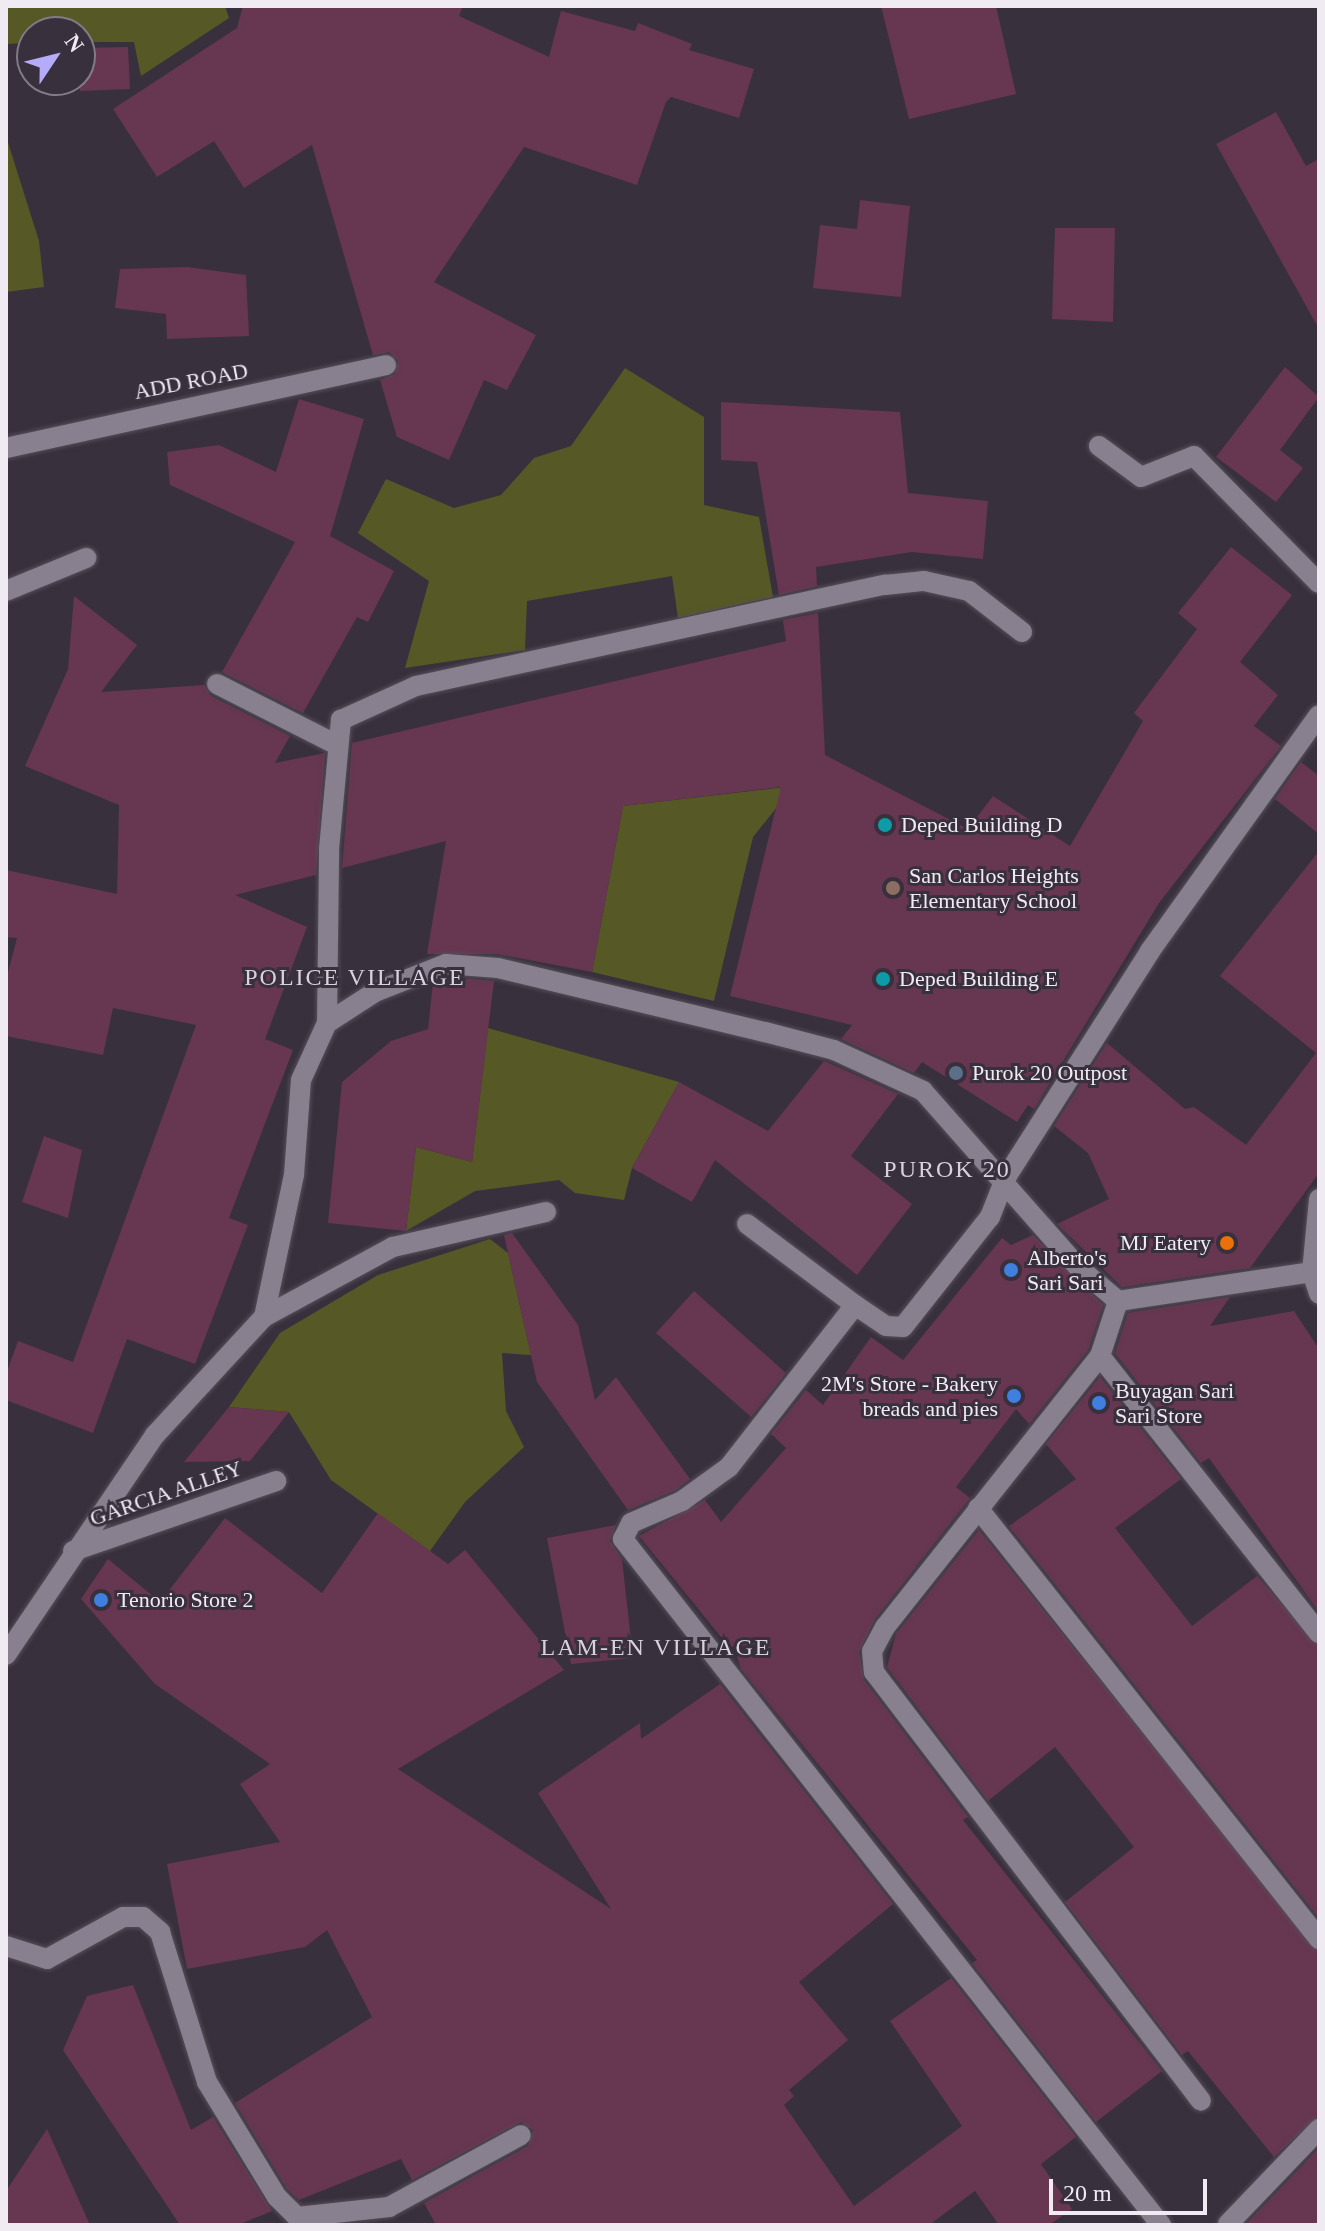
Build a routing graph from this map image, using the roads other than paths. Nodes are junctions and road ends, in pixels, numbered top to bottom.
1 (386, 365) dead end
2 (1099, 446) dead end
3 (6, 448) edge
4 (86, 558) dead end
5 (1319, 583) edge
6 (6, 591) edge
7 (1022, 632) dead end
8 (217, 684) dead end
9 (1319, 715) edge
10 (337, 745) junction
11 (327, 1023) junction
12 (1005, 1179) junction
13 (1319, 1199) edge
14 (546, 1212) dead end
15 (747, 1224) dead end
16 (1316, 1272) edge
17 (1319, 1294) edge
18 (1118, 1301) junction
19 (855, 1305) junction
20 (264, 1317) junction
21 (1100, 1356) junction
22 (276, 1481) dead end
23 (978, 1508) junction
24 (73, 1551) junction
25 (1319, 1633) edge
26 (6, 1655) edge
27 (1319, 1939) edge
28 (6, 1946) edge
29 (1201, 2101) dead end
30 (1319, 2129) edge
31 (521, 2135) dead end
32 (1228, 2224) edge
33 (1161, 2225) edge

1 - 3 street, ADD ROAD
2 - 5 street
4 - 6 street
7 - 10 street
8 - 10 street
9 - 12 street
10 - 11 street
11 - 12 street
11 - 20 street
12 - 18 street
12 - 19 street
13 - 16 street
14 - 20 street
15 - 19 street
16 - 17 street
16 - 18 street
18 - 21 street
19 - 33 street
20 - 24 street
21 - 23 street
21 - 25 street
22 - 24 street, GARCIA ALLEY
23 - 27 street
23 - 29 street
24 - 26 street
28 - 31 street
30 - 32 street

